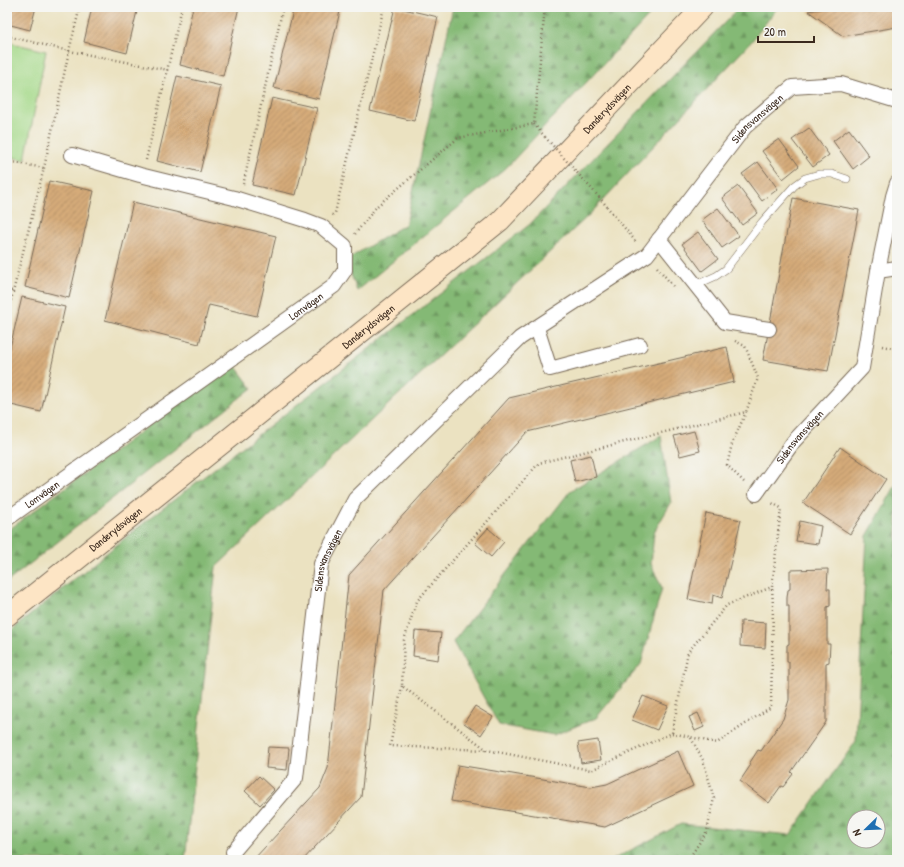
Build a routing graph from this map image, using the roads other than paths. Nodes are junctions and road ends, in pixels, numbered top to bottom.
1 (703, 7) edge
2 (897, 101) edge
3 (72, 155) dead end
4 (847, 179) dead end
5 (897, 183) edge
6 (659, 239) junction
7 (897, 268) edge
8 (878, 271) junction
9 (696, 285) junction
10 (537, 328) junction
11 (769, 329) dead end
12 (640, 345) dead end
13 (756, 494) road end
14 (7, 519) edge
15 (7, 616) edge
16 (233, 852) dead end

1 - 15 main road, Danderydsvägen
2 - 6 street, Sidensvansvägen
3 - 14 street, Lomvägen
4 - 9 lane
5 - 8 street, Sidensvansvägen
6 - 9 street
6 - 10 street, Sidensvansvägen
7 - 8 street
8 - 13 street, Sidensvansvägen
9 - 11 street
10 - 12 street
10 - 16 street, Sidensvansvägen

